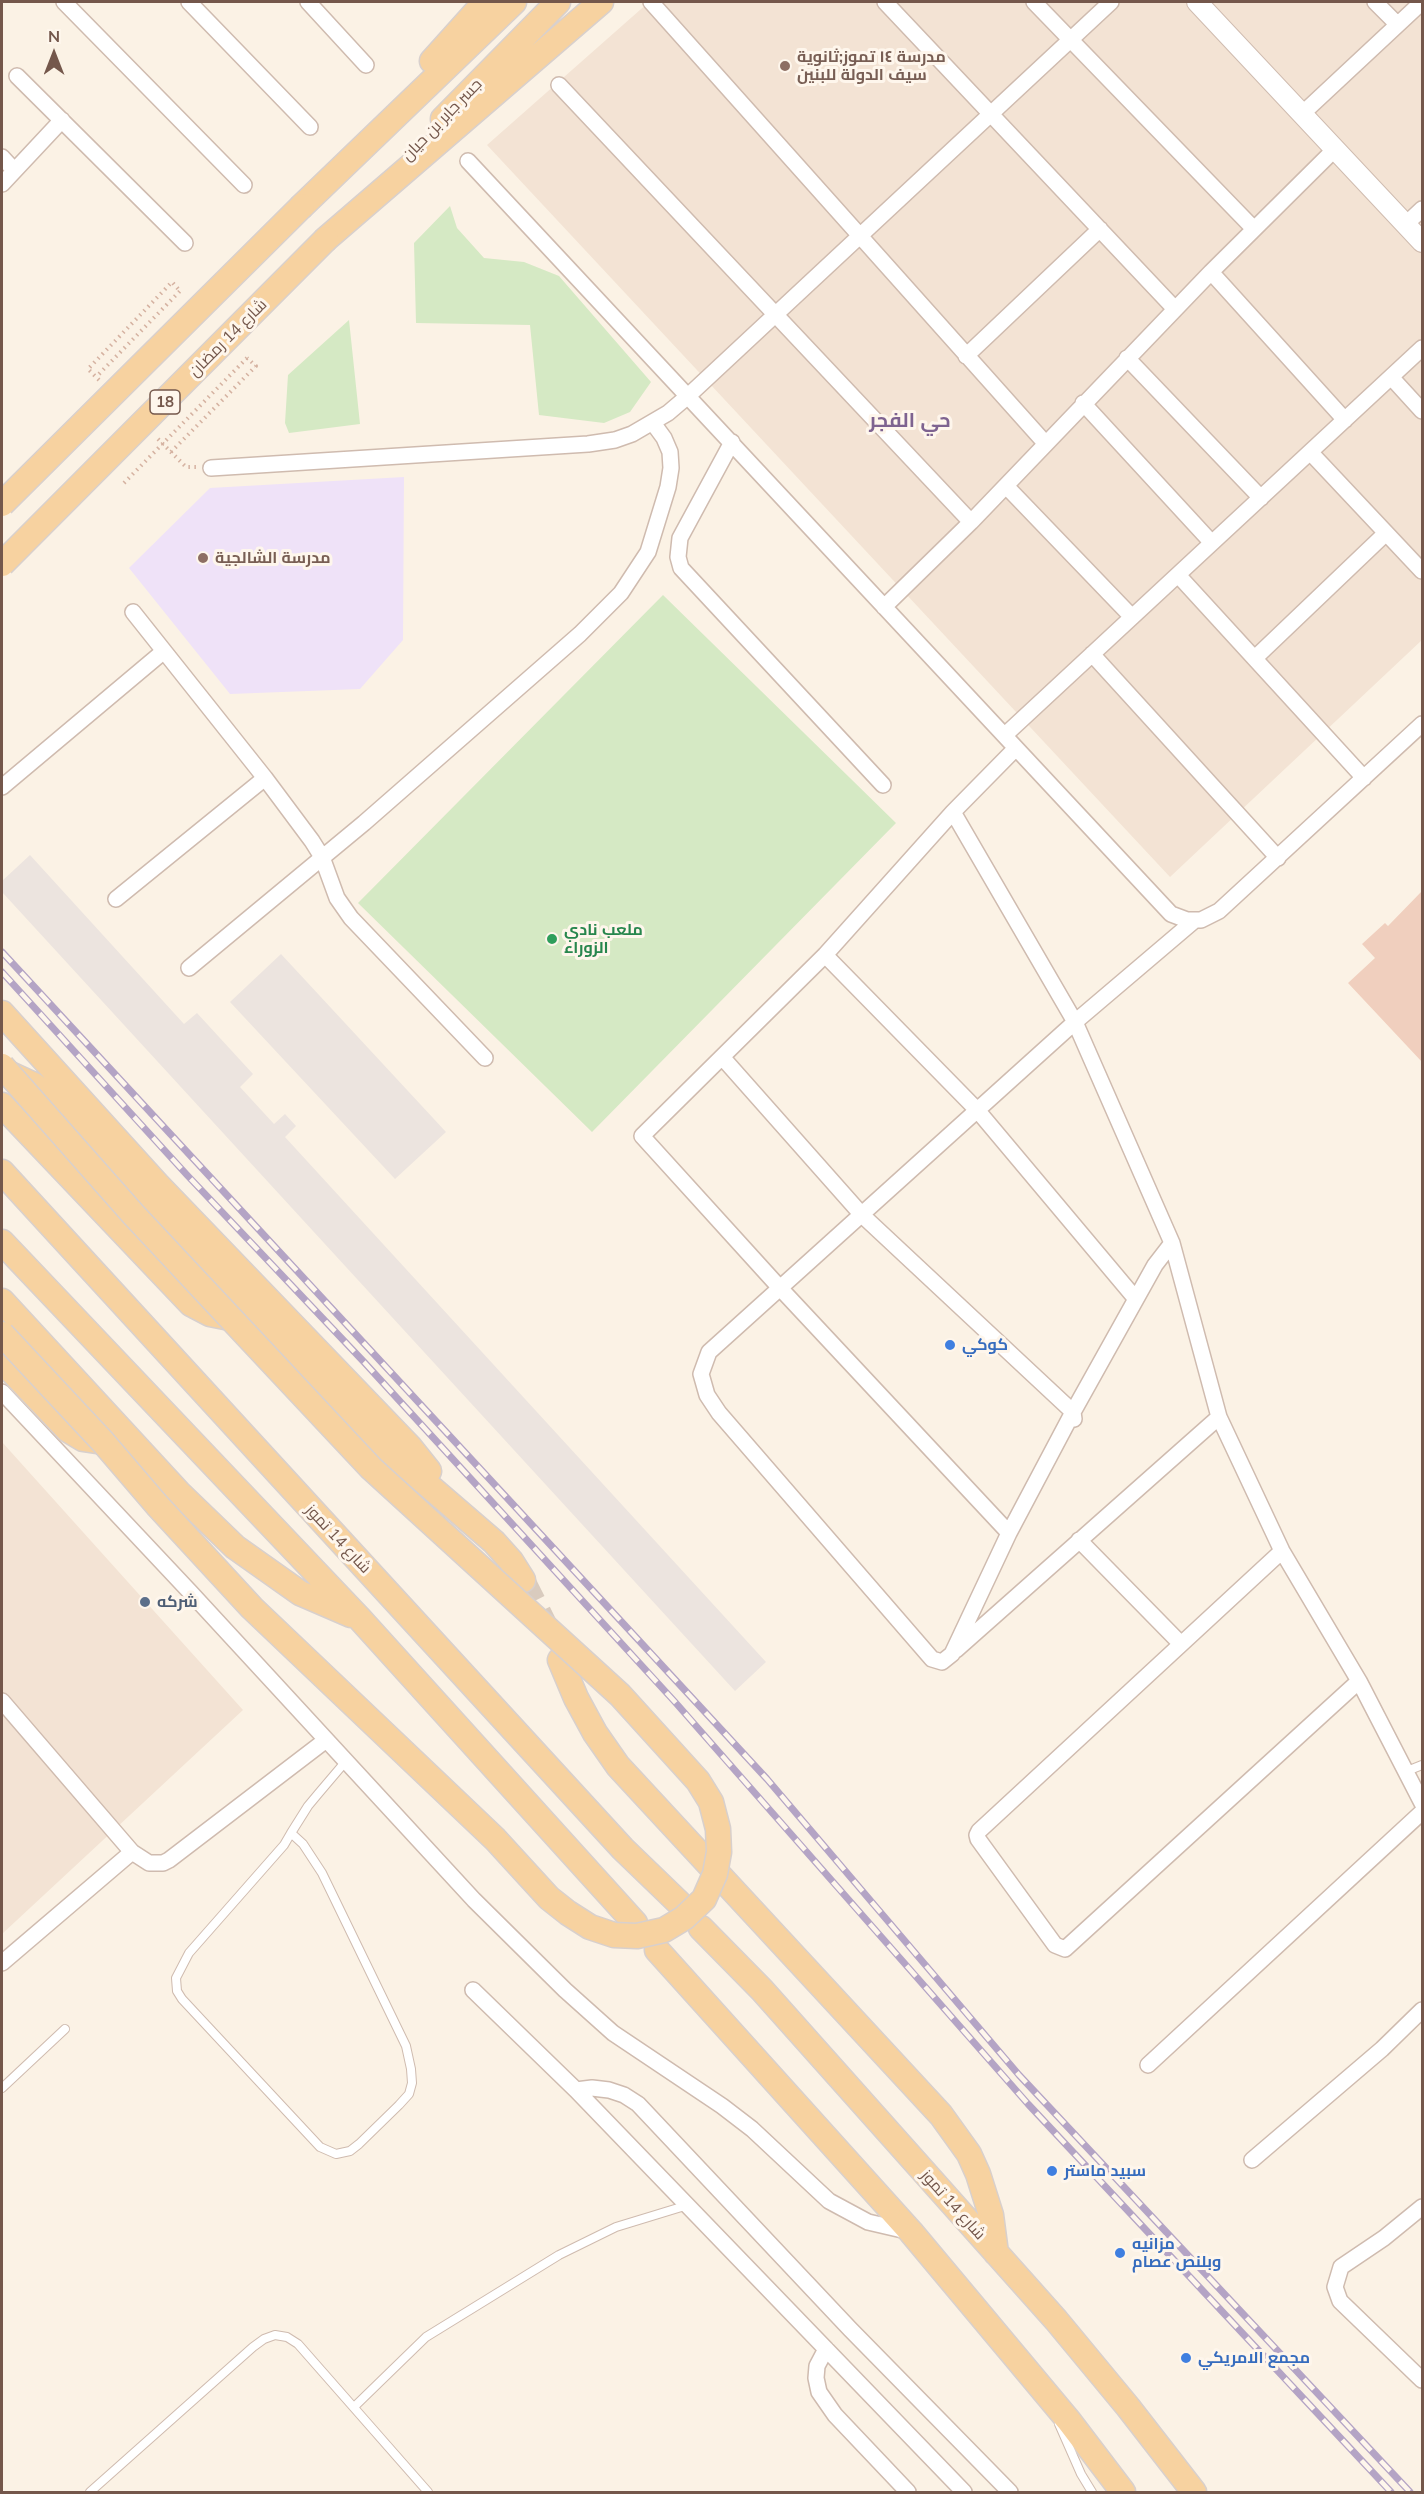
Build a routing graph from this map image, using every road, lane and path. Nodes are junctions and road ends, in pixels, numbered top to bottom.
1 (64, 2) edge
2 (189, 2) edge
3 (308, 2) edge
4 (485, 2) edge
5 (514, 2) edge
6 (558, 2) edge
7 (600, 2) edge
8 (651, 2) edge
9 (885, 2) edge
10 (1034, 2) edge
11 (1111, 2) edge
12 (1197, 2) edge
13 (1375, 2) edge
14 (1421, 4) edge
15 (1397, 24) junction
16 (1070, 40) junction
17 (366, 65) dead end
18 (17, 76) dead end
19 (559, 85) dead end
20 (991, 114) junction
21 (1302, 114) junction
22 (62, 120) junction
23 (310, 127) dead end
24 (1335, 149) junction
25 (2, 157) edge
26 (468, 160) dead end
27 (14, 170) junction
28 (2, 184) edge
29 (244, 185) dead end
30 (302, 206) junction
31 (1422, 209) edge
32 (1406, 224) junction
33 (1254, 229) junction
34 (1100, 230) junction
35 (860, 237) junction
36 (326, 239) junction
37 (1422, 242) edge
38 (185, 243) dead end
39 (1211, 272) junction
40 (1175, 309) junction
41 (776, 315) junction
42 (1422, 348) edge
43 (966, 356) junction
44 (1127, 358) junction
45 (88, 369) dead end
46 (1392, 377) junction
47 (92, 381) dead end
48 (688, 396) junction
49 (1083, 403) junction
50 (1422, 411) edge
51 (1345, 420) junction
52 (653, 423) junction
53 (732, 442) junction
54 (1046, 444) junction
55 (171, 452) dead end
56 (1310, 452) junction
57 (211, 468) dead end
58 (124, 483) dead end
59 (1006, 486) junction
60 (1261, 498) junction
61 (2, 504) edge
62 (971, 522) junction
63 (1386, 532) junction
64 (1212, 543) junction
65 (2, 564) edge
66 (1422, 571) edge
67 (1178, 574) junction
68 (884, 607) junction
69 (133, 612) dead end
70 (1132, 617) junction
71 (164, 651) junction
72 (1092, 654) junction
73 (1255, 658) junction
74 (1422, 724) edge
75 (1005, 735) junction
76 (1016, 748) junction
77 (265, 778) junction
78 (1364, 778) junction
79 (883, 785) dead end
80 (2, 787) edge
81 (953, 812) junction
82 (321, 857) junction
83 (1278, 858) junction
84 (117, 899) dead end
85 (1195, 920) junction
86 (825, 955) junction
87 (189, 968) dead end
88 (2, 1013) edge
89 (1075, 1022) junction
90 (722, 1057) junction
91 (484, 1058) dead end
92 (5, 1070) edge
93 (2, 1105) edge
94 (978, 1111) junction
95 (2, 1172) edge
96 (862, 1215) junction
97 (2, 1242) edge
98 (1172, 1243) junction
99 (780, 1288) junction
100 (1135, 1298) junction
101 (2, 1301) edge
102 (230, 1318) junction
103 (2, 1334) edge
104 (2, 1361) edge
105 (3, 1398) edge
106 (1219, 1417) junction
107 (1073, 1418) junction
108 (103, 1442) junction
109 (454, 1508) junction
110 (1008, 1533) junction
111 (1079, 1540) junction
112 (1282, 1551) junction
113 (523, 1580) tunnel mouth
114 (360, 1619) junction
115 (1181, 1644) junction
116 (952, 1654) junction
117 (560, 1660) dead end
118 (1359, 1681) junction
119 (2, 1701) edge
120 (326, 1740) junction
121 (347, 1760) junction
122 (1422, 1765) edge
123 (1407, 1771) junction
124 (1422, 1803) edge
125 (1422, 1812) edge
126 (291, 1833) junction
127 (132, 1852) junction
128 (679, 1903) dead end
129 (634, 1923) dead end
130 (700, 1928) dead end
131 (657, 1950) dead end
132 (2, 1963) edge
133 (473, 1990) dead end
134 (1422, 2010) edge
135 (65, 2029) dead end
136 (1148, 2065) dead end
137 (2, 2088) edge
138 (576, 2090) junction
139 (1252, 2160) dead end
140 (688, 2205) junction
141 (1422, 2207) edge
142 (911, 2232) junction
143 (996, 2253) junction
144 (826, 2349) junction
145 (1422, 2380) edge
146 (1045, 2392) junction
147 (354, 2407) junction
148 (90, 2493) edge
149 (428, 2493) edge
150 (908, 2493) edge
151 (964, 2493) edge
152 (1011, 2493) edge
153 (1092, 2493) edge
154 (1123, 2493) edge
155 (1194, 2493) edge

1 - 29 street
2 - 23 street
3 - 17 street
4 - 30 main road
5 - 30 main road, جسر جابر بن حيان
6 - 36 main road, جسر جابر بن حيان
7 - 36 main road
8 - 35 street
9 - 20 street
10 - 16 street
11 - 16 street
12 - 21 street
13 - 15 street
14 - 15 street
15 - 21 street
16 - 20 street
16 - 33 street
18 - 22 street
19 - 41 street
20 - 34 street
20 - 35 street
21 - 24 street
22 - 27 street
22 - 38 street
24 - 32 street
24 - 33 street
25 - 27 street
26 - 48 street
27 - 28 street
30 - 61 main road, 18, bridge
31 - 32 street
32 - 37 street
33 - 39 street
34 - 40 street
34 - 43 street
35 - 41 street
35 - 43 street
36 - 65 main road, شارع 14 رمضان / 18, bridge
39 - 40 street
39 - 51 street
40 - 44 street
41 - 48 street
41 - 62 street
42 - 46 street
43 - 54 street
44 - 49 street
44 - 60 street
45 - 47 path, bridge
46 - 50 street
46 - 51 street
48 - 52 street
48 - 53 street
49 - 54 street
49 - 64 street
51 - 56 street
52 - 57 street
52 - 82 street
53 - 68 street
53 - 79 street
54 - 59 street
55 - 58 path, bridge
56 - 60 street
56 - 63 street
59 - 62 street
59 - 70 street
60 - 64 street
62 - 68 street
63 - 66 street
63 - 73 street
64 - 67 street
67 - 70 street
67 - 73 street
68 - 75 street
69 - 71 street
70 - 72 street
71 - 77 street
71 - 80 street
72 - 75 street
72 - 83 street
73 - 78 street
74 - 78 street
75 - 76 street
76 - 81 street
76 - 85 street
77 - 82 street
77 - 84 street
78 - 83 street
81 - 86 street
81 - 89 street
82 - 87 street
82 - 91 street
83 - 85 street
85 - 89 street
86 - 90 street
86 - 94 street
88 - 109 main road
89 - 94 street
89 - 98 street
90 - 96 street
90 - 99 street
92 - 102 main road, bridge
92 - 109 main road
93 - 102 main road
94 - 96 street
94 - 100 street
95 - 128 main road, شارع 14 تموز
96 - 99 street
96 - 107 street
97 - 114 main road
98 - 100 street
98 - 106 street
99 - 110 street
99 - 116 street
100 - 107 street
101 - 114 main road
102 - 108 main road, bridge
103 - 108 main road, bridge
104 - 108 main road
105 - 120 street
106 - 111 street
106 - 112 street
107 - 110 street
109 - 113 main road
110 - 116 street
111 - 115 street
111 - 116 street
112 - 115 street
112 - 118 street
114 - 129 main road
115 - 118 street
117 - 143 main road
118 - 123 street
119 - 127 street
120 - 121 street
120 - 127 street
121 - 126 lane
121 - 142 street
122 - 123 lane
123 - 124 street
125 - 136 street
126 - 126 lane
127 - 132 street
130 - 143 main road, شارع 14 تموز
131 - 142 main road
133 - 138 street
134 - 139 street
135 - 137 lane
138 - 140 street
138 - 152 street
140 - 144 street
140 - 147 lane
141 - 145 street
142 - 146 main road
143 - 155 main road, شارع 14 تموز
144 - 150 street
144 - 151 street
146 - 153 lane
146 - 154 main road
147 - 148 lane
147 - 149 lane

